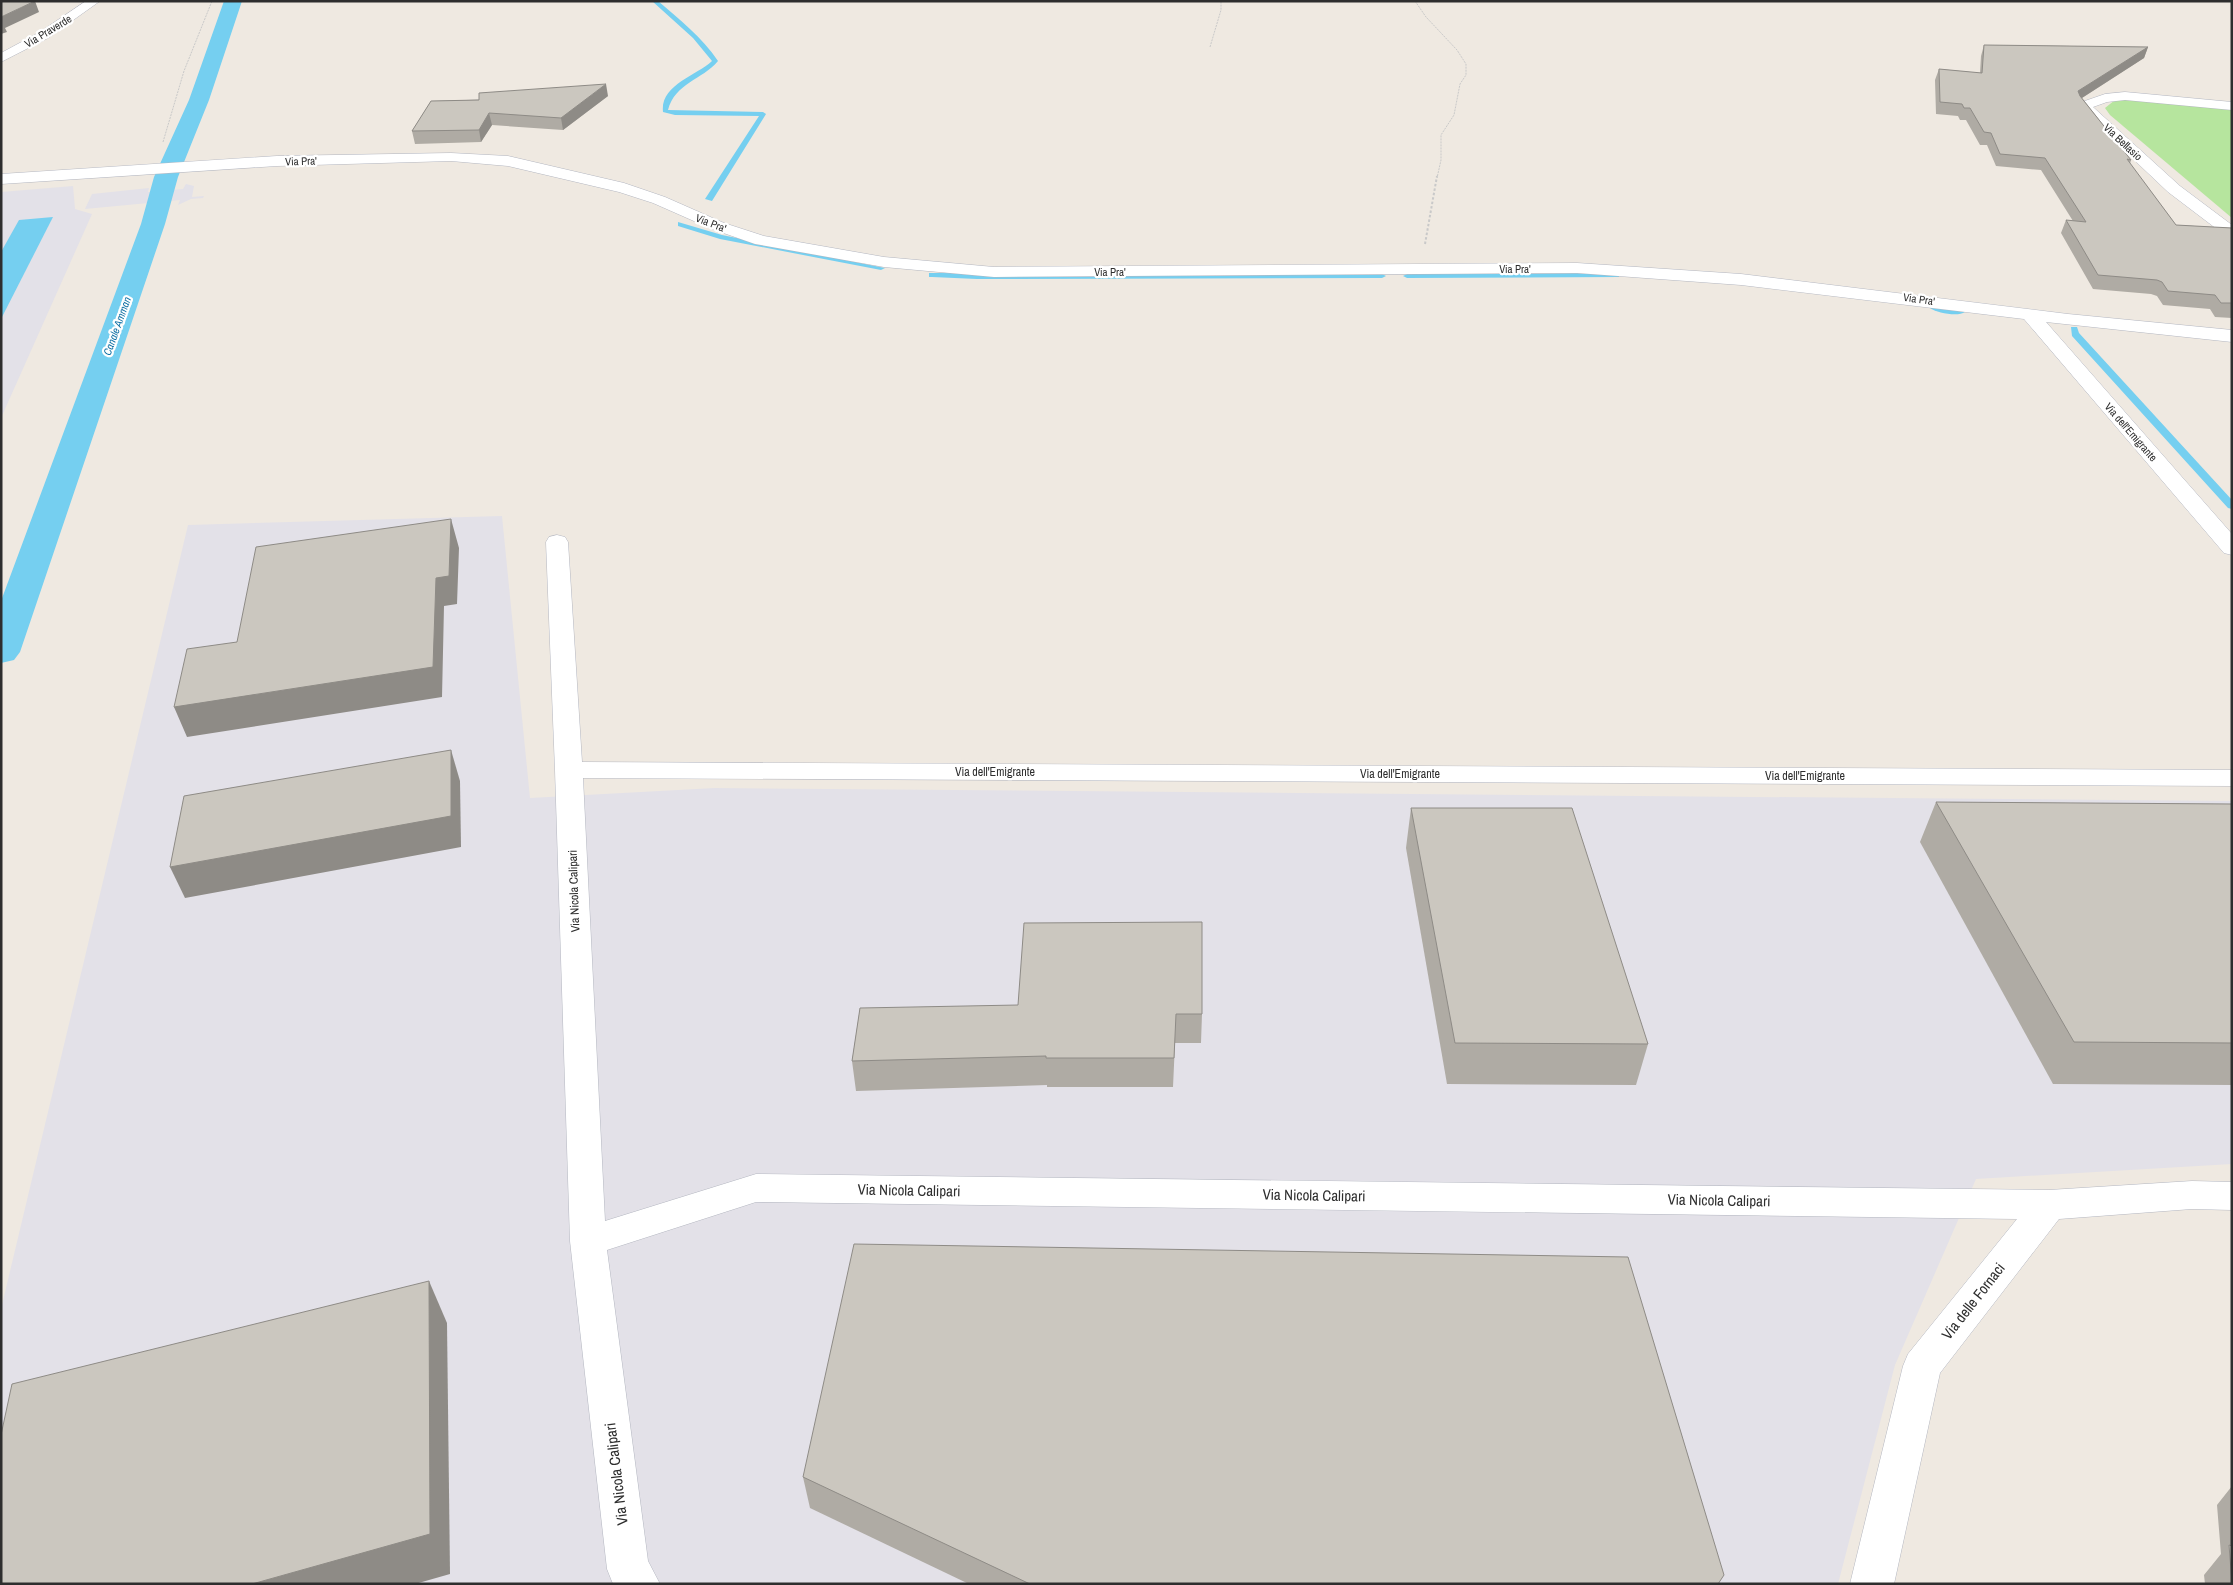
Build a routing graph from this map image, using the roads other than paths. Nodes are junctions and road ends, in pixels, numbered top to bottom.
1 (94, 1) edge
2 (1, 58) edge
3 (2232, 106) edge
4 (1, 179) edge
5 (2232, 233) edge
6 (2031, 316) junction
7 (2232, 336) edge
8 (557, 542) dead end
9 (2232, 548) edge
10 (569, 770) junction
11 (2232, 778) edge
12 (2232, 1196) edge
13 (2049, 1205) junction
14 (588, 1241) junction
15 (639, 1584) edge
16 (1872, 1584) edge

1 - 2 street, Via Praverde
3 - 5 street, Via Bellasio
4 - 6 street, Via Pra'
6 - 7 street, Via Pra'
6 - 9 street, Via dell'Emigrante
8 - 10 street, Via Nicola Calipari
10 - 11 street, Via dell'Emigrante
10 - 14 street, Via Nicola Calipari
12 - 13 street
13 - 14 street, Via Nicola Calipari
13 - 16 street, Via delle Fornaci
14 - 15 street, Via Nicola Calipari

